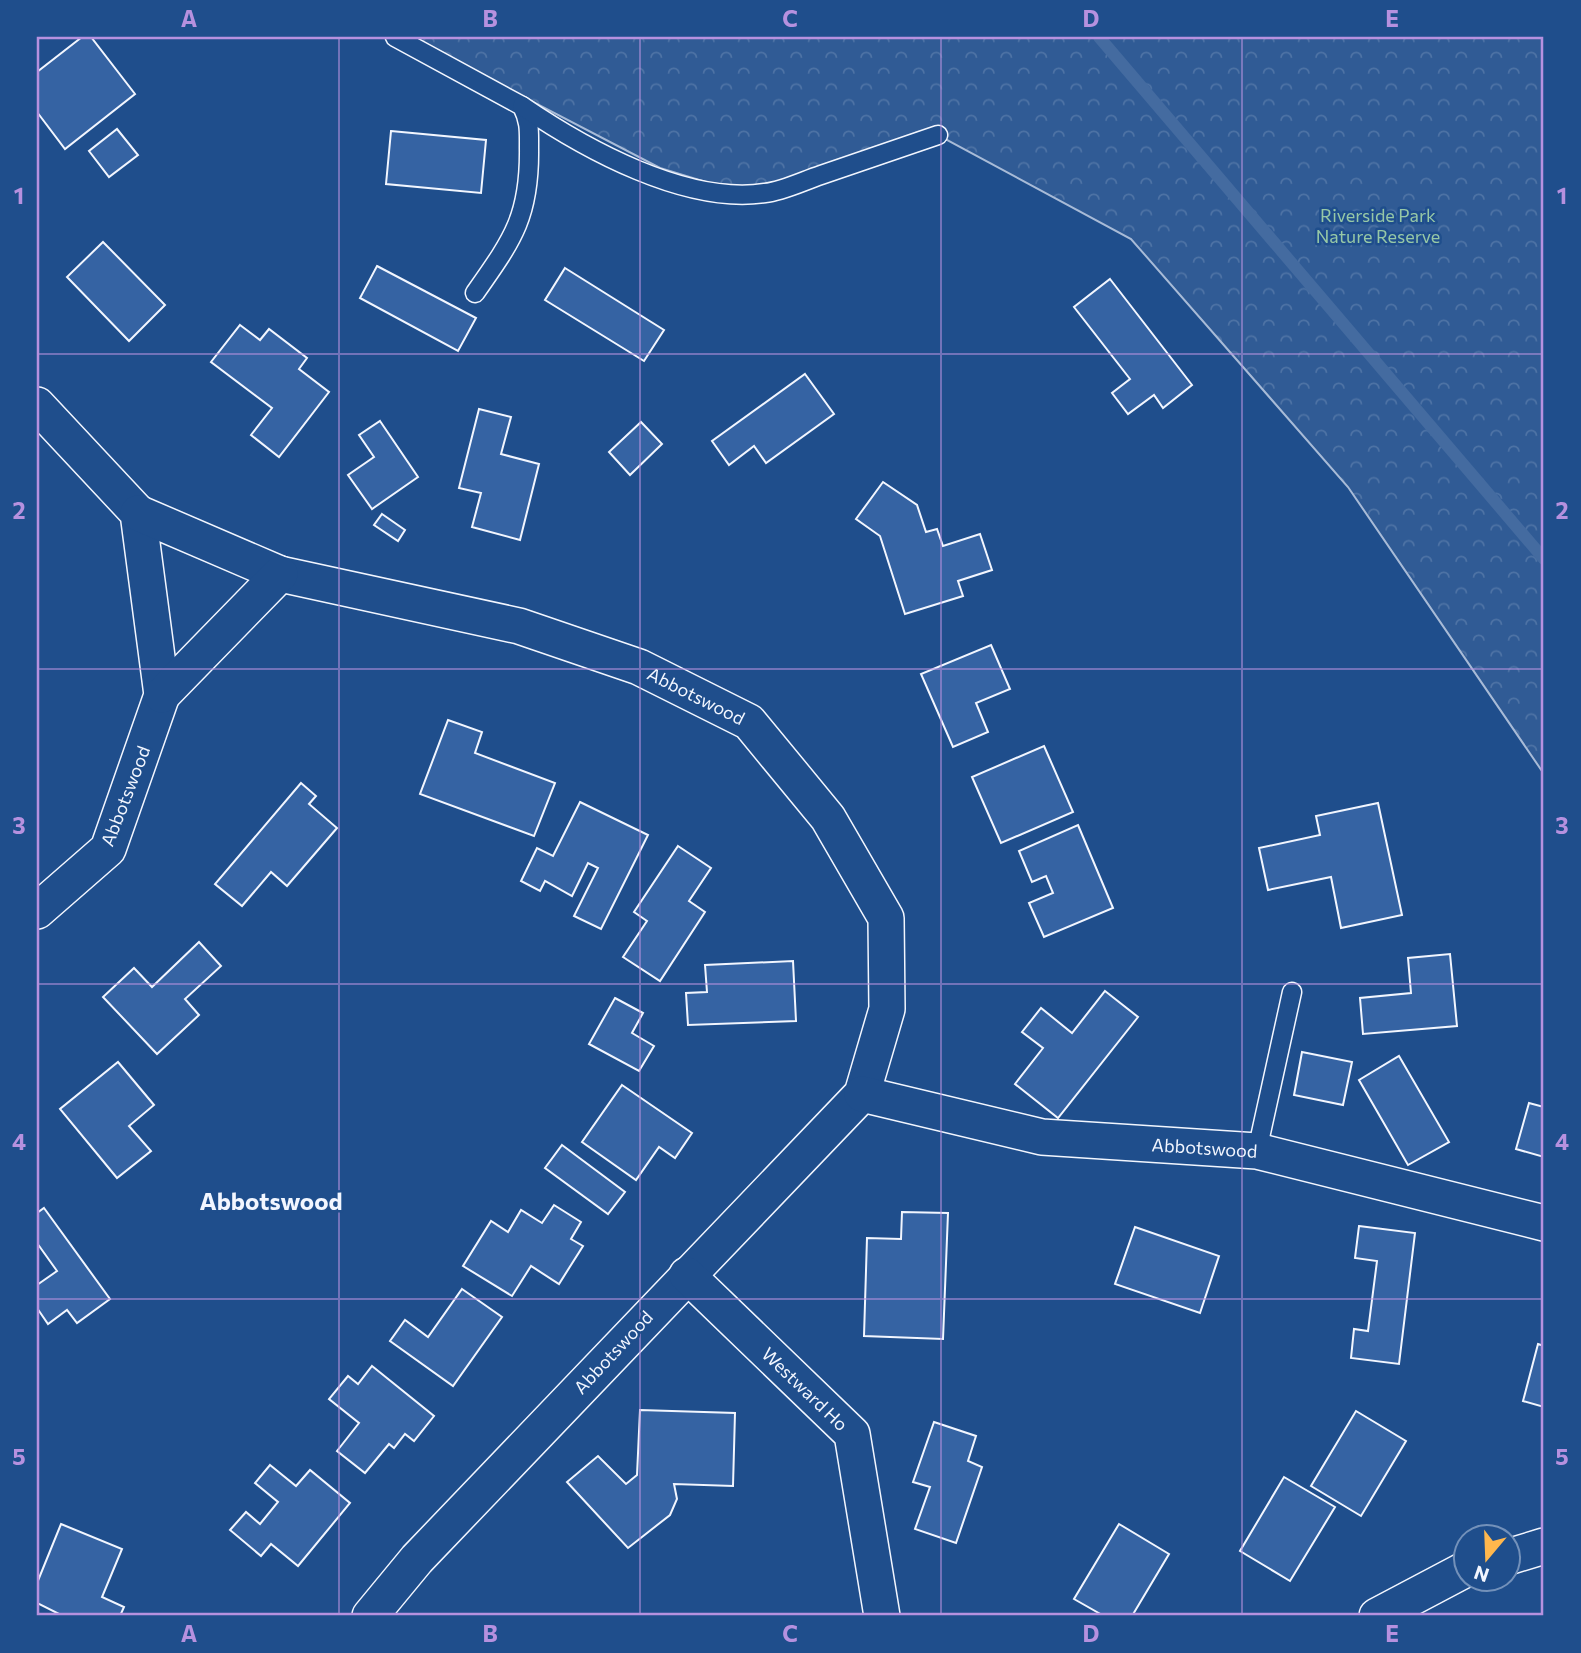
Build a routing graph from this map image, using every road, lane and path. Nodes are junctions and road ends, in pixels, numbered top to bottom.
1 (395, 37) edge
2 (522, 106) junction
3 (938, 135) dead end
4 (475, 293) dead end
5 (37, 405) edge
6 (138, 513) junction
7 (280, 574) junction
8 (162, 695) junction
9 (37, 911) edge
10 (1292, 992) dead end
11 (862, 1094) junction
12 (1257, 1151) junction
13 (1544, 1223) edge
14 (687, 1275) junction
15 (1544, 1546) edge
16 (1522, 1553) edge
17 (1452, 1576) edge
18 (370, 1616) edge
19 (882, 1616) edge
20 (1377, 1616) edge

1 - 2 lane
2 - 3 lane
2 - 4 lane
5 - 6 street, Abbotswood
6 - 7 street, Abbotswood
6 - 8 street, Abbotswood
7 - 8 street, Abbotswood
7 - 11 street, Abbotswood
8 - 9 street, Abbotswood
10 - 12 lane
11 - 12 street, Abbotswood
11 - 14 street, Abbotswood
12 - 13 street, Abbotswood
14 - 18 street, Abbotswood
14 - 19 street, Westward Ho
15 - 16 street
17 - 20 street

